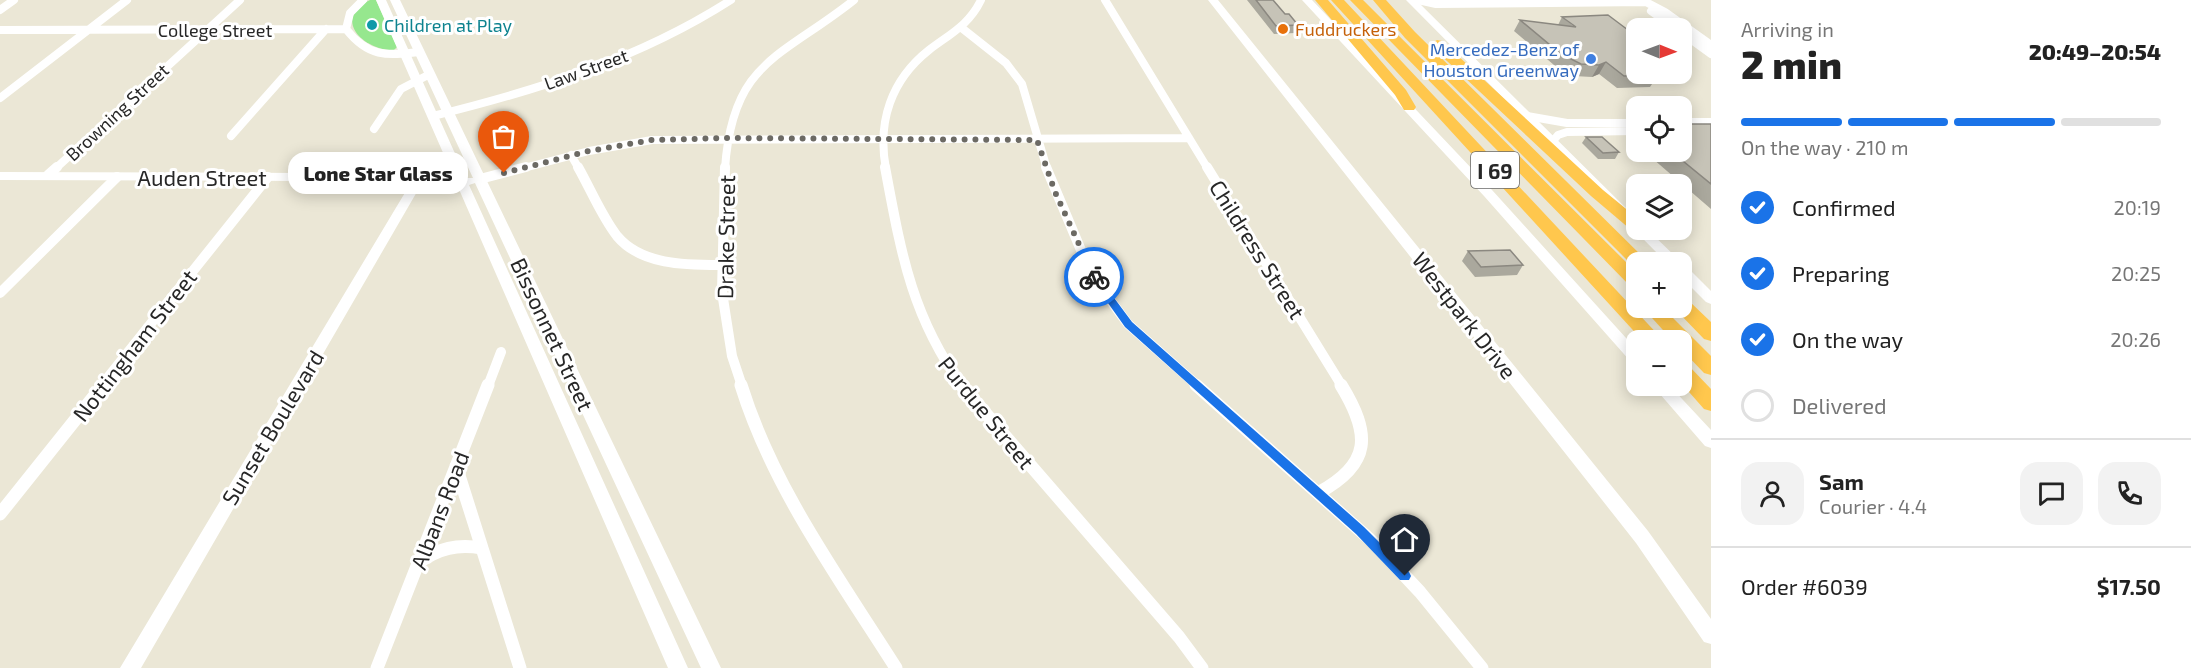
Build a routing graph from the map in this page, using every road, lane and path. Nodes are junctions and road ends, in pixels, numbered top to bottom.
1 (14, 0) edge
2 (127, 0) edge
3 (240, 0) edge
4 (363, 0) edge
5 (381, 0) edge
6 (395, 0) edge
7 (731, 0) edge
8 (854, 0) edge
9 (981, 0) edge
10 (1105, 0) edge
11 (1213, 0) edge
12 (1307, 0) edge
13 (1321, 0) edge
14 (1337, 0) edge
15 (1356, 0) edge
16 (1379, 0) edge
17 (1389, 0) edge
18 (1411, 0) edge
19 (1630, 1) edge
20 (1645, 1) edge
21 (1419, 5) edge
22 (0, 10) edge
23 (1661, 18) edge
24 (326, 29) junction
25 (963, 29) junction
26 (0, 30) edge
27 (88, 30) junction
28 (207, 30) junction
29 (346, 30) junction
30 (1692, 40) edge
31 (1711, 45) edge
32 (412, 53) junction
33 (1711, 54) edge
34 (423, 77) junction
35 (0, 98) edge
36 (1409, 107) junction
37 (441, 114) junction
38 (1527, 116) junction
39 (1692, 122) edge
40 (1711, 122) edge
41 (1477, 123) junction
42 (1626, 123) edge
43 (374, 129) dead end
44 (1626, 131) edge
45 (1692, 131) edge
46 (1711, 131) edge
47 (231, 136) dead end
48 (728, 138) junction
49 (1190, 138) junction
50 (882, 139) junction
51 (1037, 140) junction
52 (1553, 141) junction
53 (571, 155) junction
54 (0, 176) edge
55 (48, 176) junction
56 (117, 177) junction
57 (268, 177) junction
58 (480, 179) junction
59 (462, 182) junction
60 (414, 187) junction
61 (1626, 215) edge
62 (1626, 217) edge
63 (1651, 240) edge
64 (1629, 252) edge
65 (1664, 252) edge
66 (720, 265) junction
67 (1626, 272) edge
68 (1692, 280) edge
69 (1626, 281) edge
70 (0, 293) edge
71 (1711, 299) edge
72 (1692, 315) edge
73 (1662, 318) edge
74 (1672, 318) edge
75 (550, 327) junction
76 (1644, 330) edge
77 (530, 334) junction
78 (1711, 334) edge
79 (1626, 347) edge
80 (501, 352) dead end
81 (1711, 356) edge
82 (1711, 368) edge
83 (1692, 382) edge
84 (1670, 396) edge
85 (1711, 403) edge
86 (1711, 441) edge
87 (456, 466) junction
88 (1318, 493) junction
89 (0, 514) edge
90 (482, 548) junction
91 (418, 563) junction
92 (668, 579) junction
93 (643, 590) junction
94 (1711, 635) edge
95 (130, 668) edge
96 (377, 668) edge
97 (520, 668) edge
98 (678, 668) edge
99 (711, 668) edge
100 (896, 668) edge
101 (1202, 668) edge
102 (1482, 668) edge

1 - 22 street
2 - 27 street
3 - 28 street, Browning Street
4 - 29 street
5 - 32 main road, Bissonnet Street
6 - 32 main road, Bissonnet Street
7 - 37 street, Law Street
8 - 48 street, Drake Street
9 - 25 street, Purdue Street
10 - 49 street, Childress Street
11 - 94 main road, Westpark Drive
12 - 36 main road
13 - 36 highway
14 - 76 highway, I 69
15 - 41 highway
16 - 64 highway, I 69
17 - 62 highway
18 - 21 main road
19 - 20 street
19 - 21 street
19 - 23 street
20 - 31 street
21 - 38 main road
24 - 28 street, College Street
24 - 29 street, College Street
24 - 47 street
25 - 50 street, Purdue Street
25 - 51 street
26 - 27 street, College Street
27 - 28 street, College Street
27 - 35 street
28 - 55 street, Browning Street
29 - 32 street
30 - 33 street
32 - 34 main road, Bissonnet Street
34 - 37 main road, Bissonnet Street
34 - 43 street
36 - 79 main road
37 - 58 main road, Bissonnet Street
37 - 59 main road, Bissonnet Street
38 - 42 street
38 - 52 main road
39 - 40 street
41 - 67 highway
41 - 69 highway
44 - 52 street
45 - 46 street
48 - 50 street, Auden Street
48 - 53 street, Auden Street
48 - 66 street, Drake Street
49 - 51 street, Auden Street
49 - 88 street, Childress Street
50 - 51 street, Auden Street
50 - 101 street, Purdue Street
51 - 88 street
52 - 61 main road
53 - 58 street, Auden Street
53 - 66 street
54 - 55 main road, Auden Street
55 - 56 main road, Auden Street
56 - 57 main road, Auden Street
56 - 70 street
57 - 60 main road, Auden Street
57 - 89 street, Nottingham Street
58 - 59 main road, Auden Street
58 - 75 main road, Bissonnet Street
59 - 60 main road, Auden Street
59 - 77 main road, Bissonnet Street
60 - 95 main road, Sunset Boulevard
63 - 65 main road
66 - 100 street, Drake Street
68 - 71 main road
72 - 78 highway
73 - 82 highway
74 - 81 highway
75 - 77 main road
75 - 92 main road, Bissonnet Street
77 - 93 main road, Bissonnet Street
80 - 87 street, Albans Road
83 - 85 highway
84 - 86 main road
87 - 90 street
87 - 91 street, Albans Road
88 - 102 street
90 - 91 street
90 - 97 street
91 - 96 street, Albans Road
92 - 93 main road
92 - 99 main road, Bissonnet Street
93 - 98 main road, Bissonnet Street

